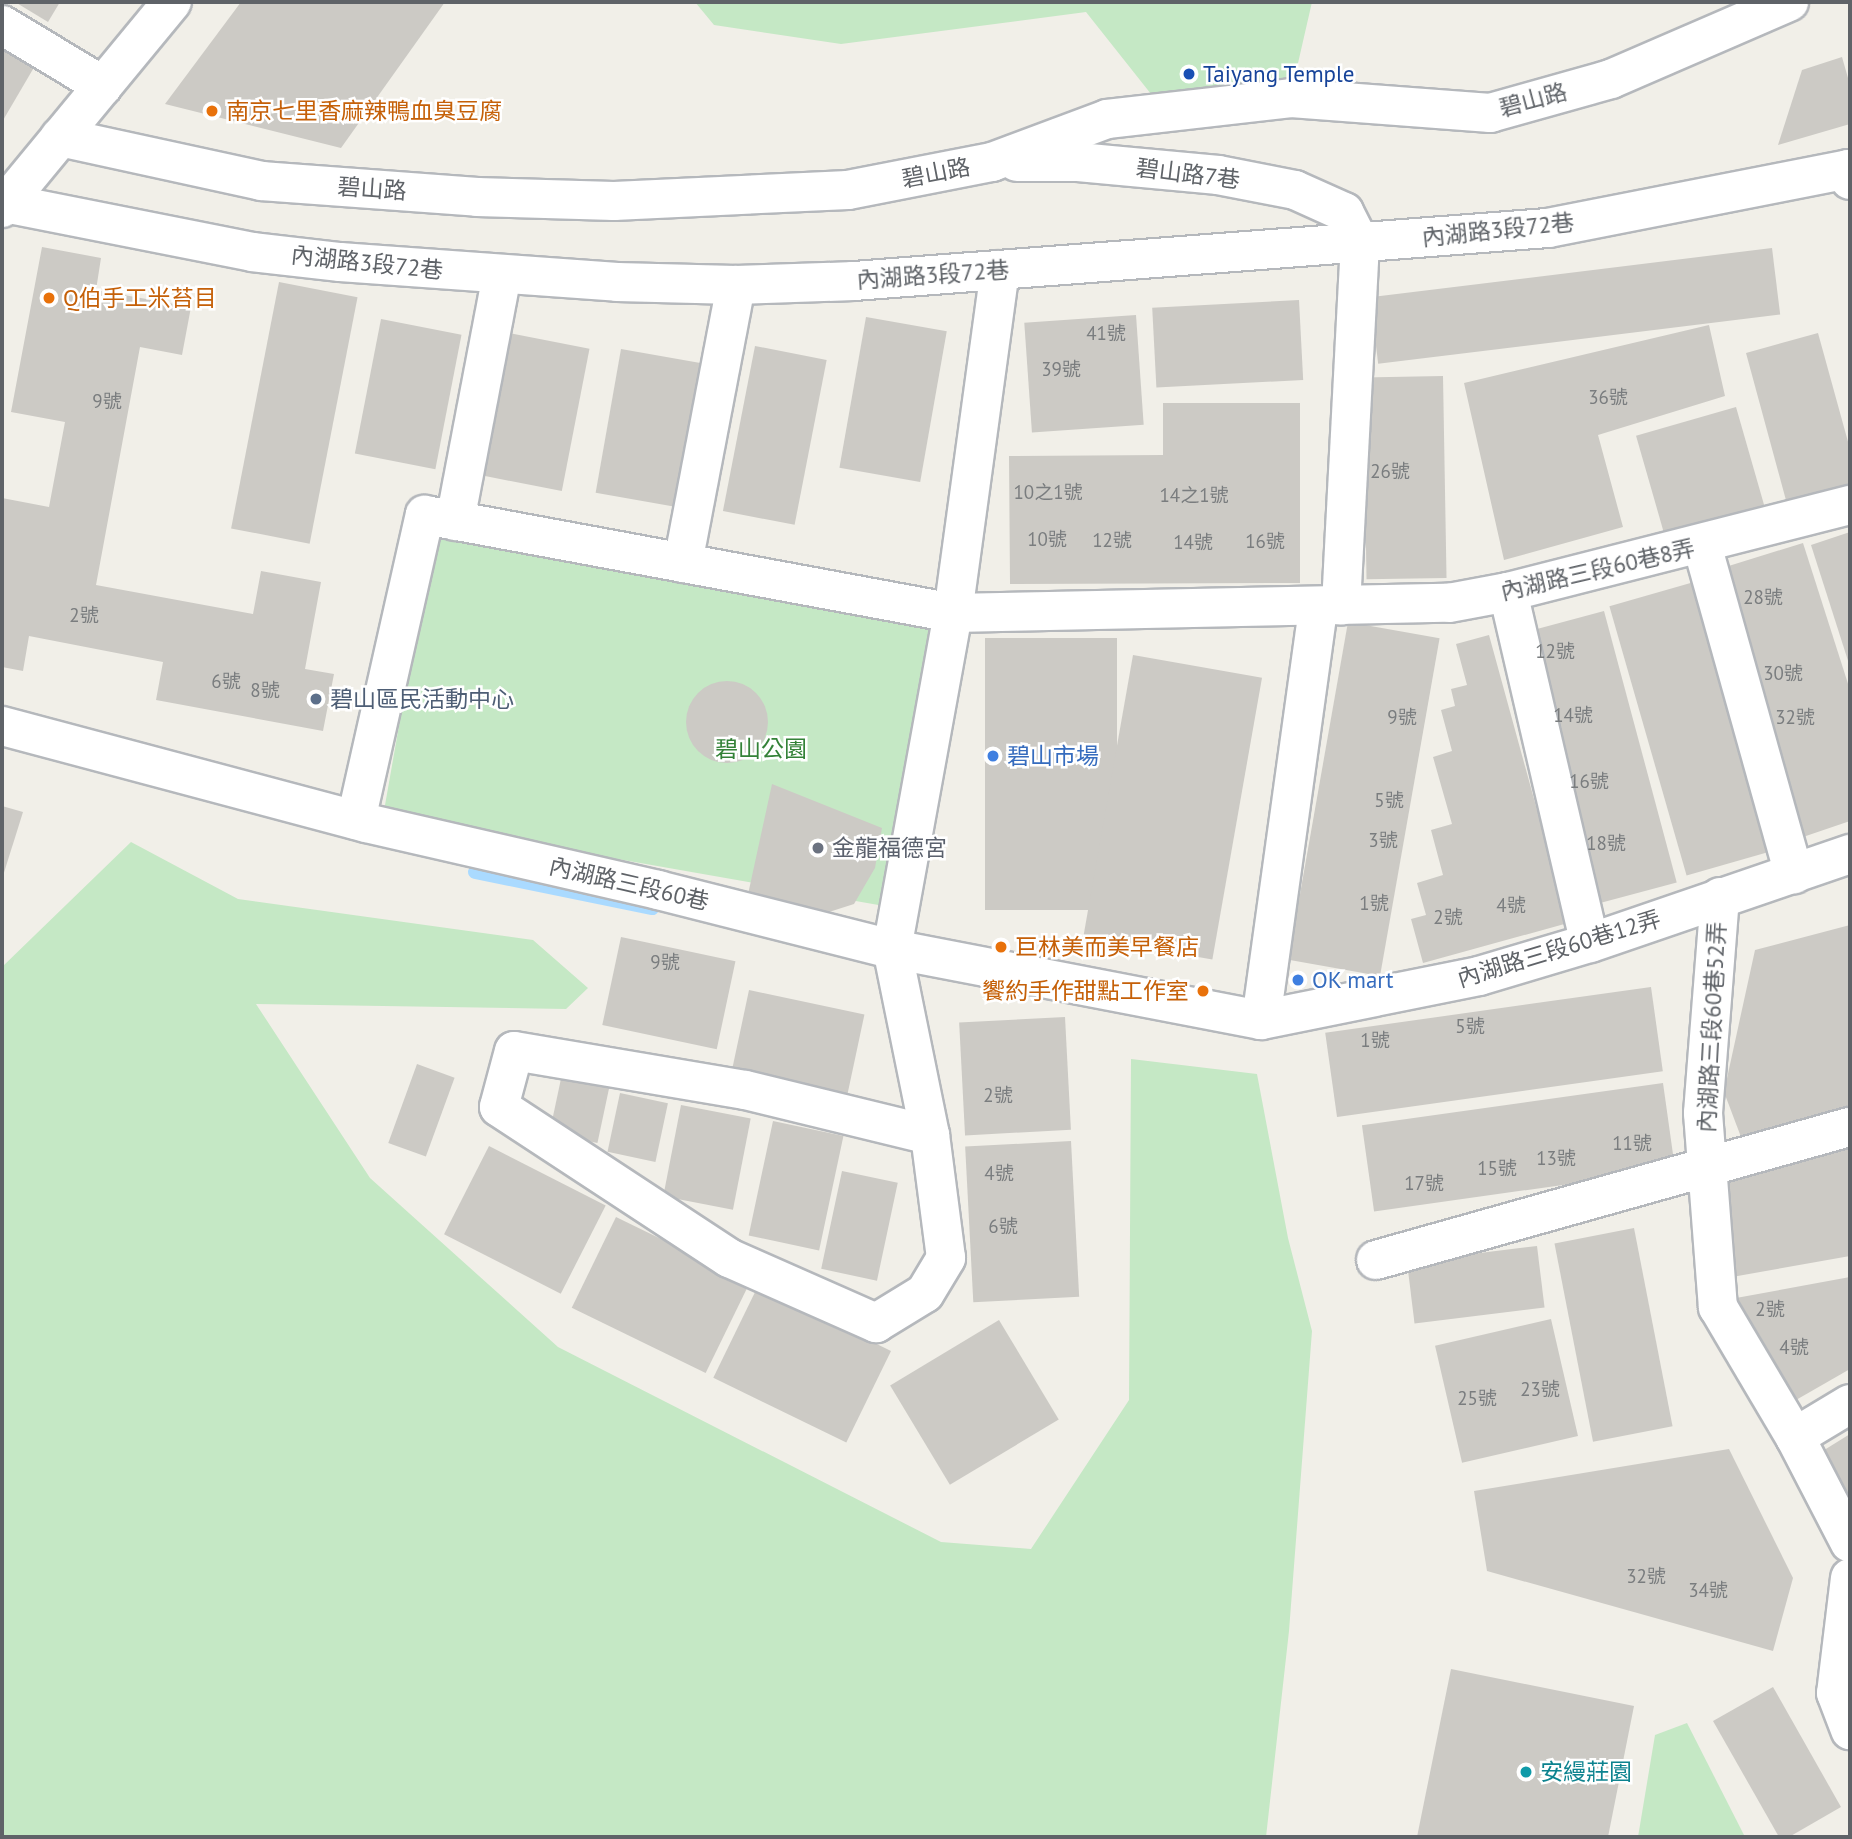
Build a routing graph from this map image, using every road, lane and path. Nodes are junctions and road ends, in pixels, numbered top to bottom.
1 (172, 2) edge
2 (1789, 2) edge
3 (2, 25) edge
4 (103, 86) junction
5 (60, 137) junction
6 (992, 162) junction
7 (1850, 180) edge
8 (3, 206) edge
9 (1360, 243) junction
10 (1000, 270) junction
11 (502, 275) junction
12 (736, 285) junction
13 (1850, 505) edge
14 (455, 521) junction
15 (1702, 545) junction
16 (683, 563) junction
17 (1507, 592) junction
18 (1330, 607) junction
19 (953, 613) junction
20 (2, 726) edge
21 (356, 820) junction
22 (1850, 854) edge
23 (1794, 874) junction
24 (1720, 897) junction
25 (1590, 943) junction
26 (892, 949) junction
27 (1261, 1020) junction
28 (1850, 1127) edge
29 (930, 1135) junction
30 (1707, 1166) junction
31 (1376, 1260) dead end
32 (1850, 1404) edge
33 (1794, 1437) junction
34 (1850, 1543) edge
35 (1850, 1578) edge
36 (1850, 1730) edge

1 - 4 street
2 - 6 street, 碧山路
3 - 4 street
4 - 5 street
5 - 6 street, 碧山路
5 - 8 street
6 - 9 street, 碧山路7巷
7 - 9 street, 內湖路3段72巷
8 - 11 street, 內湖路3段72巷
9 - 10 street, 內湖路3段72巷
9 - 18 street
10 - 12 street, 內湖路3段72巷
10 - 19 street
11 - 12 street, 內湖路3段72巷
11 - 14 street
12 - 16 street
13 - 15 street, 內湖路三段60巷8弄
14 - 16 street, 內湖路三段60巷8弄
14 - 21 street, 內湖路三段60巷8弄
15 - 17 street, 內湖路三段60巷8弄
15 - 23 street
16 - 19 street, 內湖路三段60巷8弄
17 - 18 street, 內湖路三段60巷8弄
17 - 25 street
18 - 19 street, 內湖路三段60巷8弄
18 - 27 street
19 - 26 street
20 - 21 street, 內湖路三段60巷
21 - 26 street, 內湖路三段60巷
22 - 23 street, 內湖路三段60巷12弄
23 - 24 street, 內湖路三段60巷12弄
24 - 25 street, 內湖路三段60巷12弄
24 - 30 street, 內湖路三段60巷52弄
25 - 27 street, 內湖路三段60巷12弄
26 - 27 street, 內湖路三段60巷
26 - 29 street
28 - 30 street
29 - 29 street
30 - 31 street
30 - 33 street, 內湖路三段60巷52弄
32 - 33 street
33 - 34 street, 內湖路三段60巷52弄
35 - 36 street

